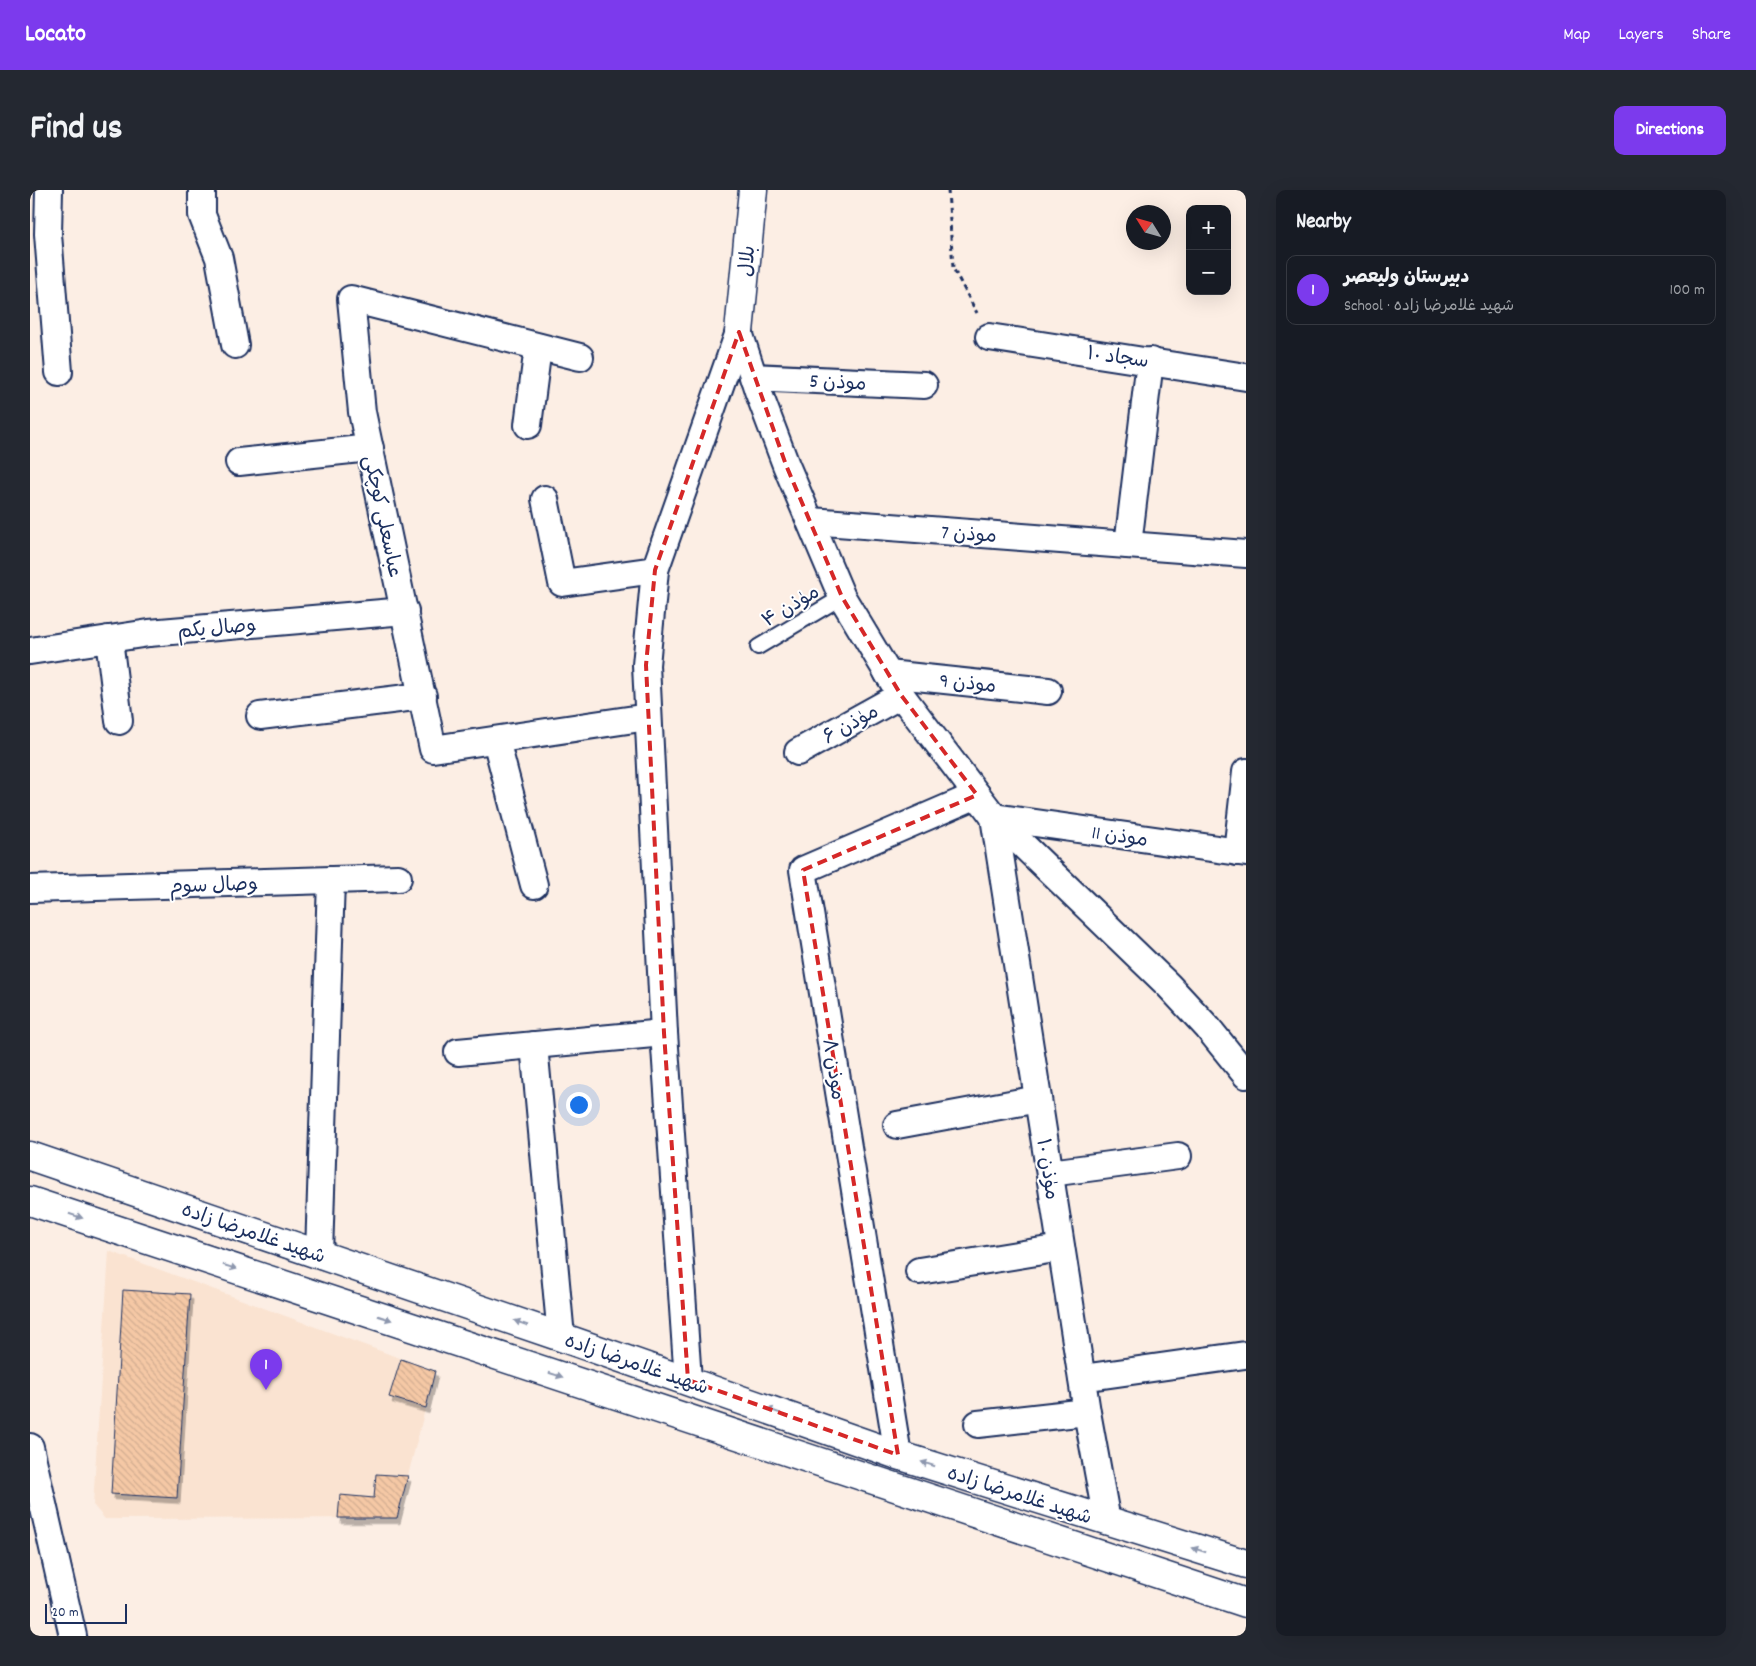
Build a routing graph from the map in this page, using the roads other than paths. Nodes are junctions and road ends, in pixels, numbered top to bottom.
1 (49, 190) edge
2 (202, 190) edge
3 (753, 190) edge
4 (739, 332) junction
5 (989, 337) road end
6 (235, 345) dead end
7 (538, 347) junction
8 (580, 357) dead end
9 (1150, 361) junction
10 (59, 372) dead end
11 (1246, 377) edge
12 (753, 378) junction
13 (924, 385) dead end
14 (528, 425) dead end
15 (370, 448) junction
16 (239, 462) dead end
17 (545, 498) dead end
18 (811, 521) junction
19 (1128, 545) junction
20 (1246, 554) edge
21 (655, 570) junction
22 (842, 597) junction
23 (405, 611) junction
24 (109, 639) junction
25 (758, 647) dead end
26 (30, 651) edge
27 (895, 684) junction
28 (1048, 690) dead end
29 (423, 696) junction
30 (260, 716) dead end
31 (648, 716) junction
32 (118, 721) dead end
33 (496, 740) junction
34 (798, 752) dead end
35 (1246, 772) edge
36 (977, 795) junction
37 (994, 817) junction
38 (1242, 853) edge
39 (398, 878) dead end
40 (331, 880) junction
41 (534, 885) dead end
42 (30, 889) edge
43 (664, 1033) junction
44 (534, 1045) junction
45 (458, 1052) dead end
46 (1246, 1075) edge
47 (1038, 1099) junction
48 (897, 1125) dead end
49 (30, 1156) edge
50 (1178, 1156) dead end
51 (1050, 1174) junction
52 (30, 1201) edge
53 (1061, 1248) junction
54 (319, 1254) junction
55 (919, 1271) dead end
56 (562, 1337) junction
57 (1245, 1356) edge
58 (1082, 1378) junction
59 (688, 1380) junction
60 (1087, 1412) junction
61 (978, 1424) dead end
62 (30, 1447) edge
63 (898, 1455) junction
64 (1107, 1522) junction
65 (1246, 1564) edge
66 (1246, 1603) edge
67 (73, 1636) edge

1 - 10 street
2 - 6 street
3 - 4 street, بلال
4 - 12 street
4 - 21 street
5 - 9 street, سجاد ۱۰
7 - 8 street, عباسعلی کوچکی
7 - 14 street
7 - 15 street, عباسعلی کوچکی
9 - 11 street, سجاد ۱۰
9 - 19 street
12 - 13 street, موذن 5
12 - 18 street
15 - 16 street
15 - 23 street, عباسعلی کوچکی
17 - 21 street
18 - 19 street, موذن 7
18 - 22 street
19 - 20 street, موذن 7
21 - 31 street
22 - 25 lane, موٰذن ۴
22 - 27 street
23 - 24 street, وصال یکم
23 - 29 street, عباسعلی کوچکی
24 - 26 street, وصال یکم
24 - 32 street
27 - 28 street, موذن 9
27 - 34 street, موٰذن ۶
27 - 36 street
29 - 30 street
29 - 33 street, عباسعلی کوچکی
31 - 33 street, عباسعلی کوچکی
31 - 43 street
33 - 41 street
35 - 38 street
36 - 37 street
36 - 63 street, موذن ۸
37 - 38 street, موذن 11
37 - 46 street
37 - 47 street, موٰذن ۱۰
39 - 40 street, وصال سوم
40 - 42 street, وصال سوم
40 - 54 street
43 - 44 street
43 - 59 street
44 - 45 street
44 - 56 street
47 - 48 street
47 - 51 street, موٰذن ۱۰
49 - 54 street, شهید غلامرضا زاده
50 - 51 street
51 - 53 street, موٰذن ۱۰
52 -> 66 street, شهید غلامرضا زاده
53 - 55 street
53 - 58 street, موٰذن ۱۰
56 -> 54 street, شهید غلامرضا زاده
56 - 59 street, شهید غلامرضا زاده
57 - 58 street
58 - 60 street, موٰذن ۱۰
63 -> 59 street, شهید غلامرضا زاده
60 - 61 street
60 - 64 street, موٰذن ۱۰
62 - 67 street
64 -> 63 street, شهید غلامرضا زاده
65 -> 64 street, شهید غلامرضا زاده

